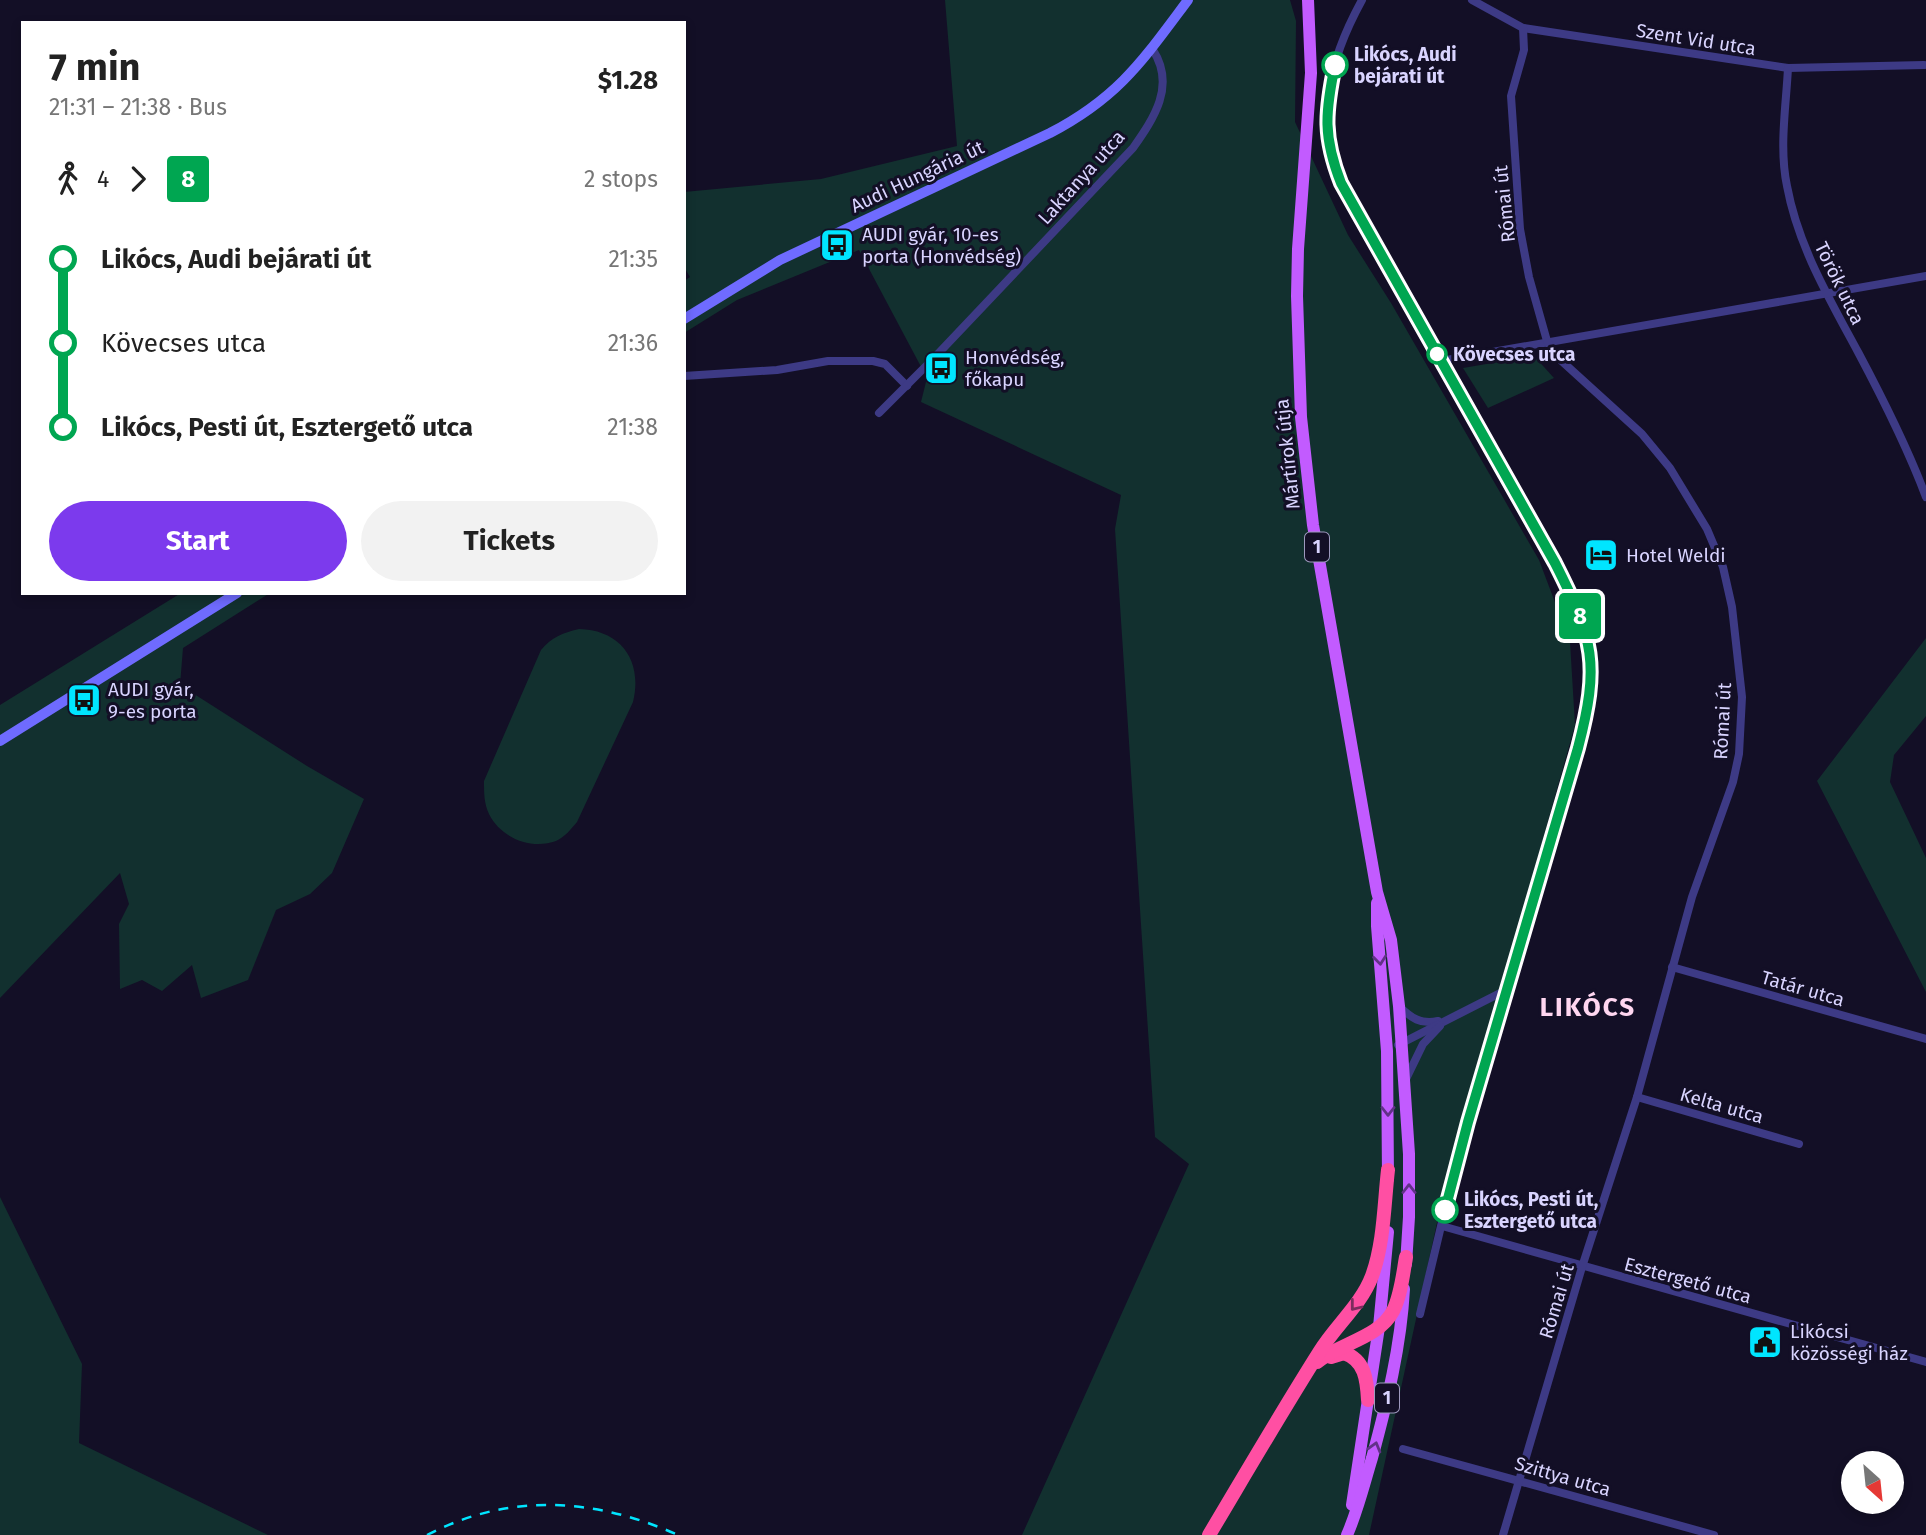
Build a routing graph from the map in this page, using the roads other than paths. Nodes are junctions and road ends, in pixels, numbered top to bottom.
1 (1188, 0) edge
2 (1362, 0) edge
3 (1472, 0) edge
4 (1310, 3) edge
5 (1522, 29) junction
6 (1153, 50) junction
7 (1924, 65) edge
8 (1788, 68) junction
9 (1926, 276) edge
10 (1825, 293) junction
11 (686, 318) edge
12 (1547, 341) junction
13 (1441, 361) junction
14 (686, 376) edge
15 (907, 386) junction
16 (879, 413) dead end
17 (1926, 496) edge
18 (234, 595) edge
19 (0, 741) edge
20 (1377, 892) junction
21 (1672, 967) junction
22 (1508, 989) junction
23 (1399, 1006) junction
24 (1451, 1018) junction
25 (1926, 1039) edge
26 (1402, 1042) junction
27 (1387, 1051) junction
28 (1404, 1083) junction
29 (1637, 1097) junction
30 (1800, 1144) dead end
31 (1388, 1170) junction
32 (1441, 1226) junction
33 (1406, 1258) junction
34 (1583, 1267) junction
35 (1420, 1314) dead end
36 (1379, 1327) junction
37 (1926, 1362) edge
38 (1311, 1368) junction
39 (1368, 1400) junction
40 (1403, 1449) dead end
41 (1519, 1480) junction
42 (1209, 1535) edge
43 (1347, 1535) edge
44 (1503, 1535) edge
45 (1714, 1535) edge

1 - 6 street
2 - 13 street
3 - 5 street, Szent Vid utca
4 - 20 main road, Mártírok útja / 1
5 - 8 street, Szent Vid utca
5 - 12 street, Római út
6 - 11 street, Audi Hungária út
6 - 15 street, Laktanya utca
7 - 8 street, Szent Vid utca
8 - 10 street, Török utca
9 - 10 street
10 - 12 street
10 - 17 street, Török utca
12 - 13 street
12 - 21 street, Római út
13 - 22 street
14 - 15 street
15 - 16 street, Laktanya utca
18 - 19 street
20 - 23 main road, 1
20 -> 27 main road, 1
21 - 25 street, Tatár utca
21 - 29 street, Római út
22 - 24 street
22 - 32 street
23 - 24 street
23 - 26 main road, 1
24 - 26 street
24 - 28 street
26 - 27 street
26 - 28 main road, 1
27 -> 31 main road, 1
33 -> 28 main road, 1
29 - 30 street, Kelta utca
29 - 34 street, Római út
31 - 36 main road, 1
31 -> 38 highway
32 - 34 street, Esztergető utca
32 - 35 street
33 - 36 highway
43 -> 33 main road, 1
34 - 37 street, Esztergető utca
34 - 41 street, Római út
36 - 38 highway
36 - 39 main road, 1
38 - 39 highway
38 - 42 highway
39 - 43 main road, 1
40 - 41 street, Szittya utca
41 - 44 street, Római út
41 - 45 street, Szittya utca

